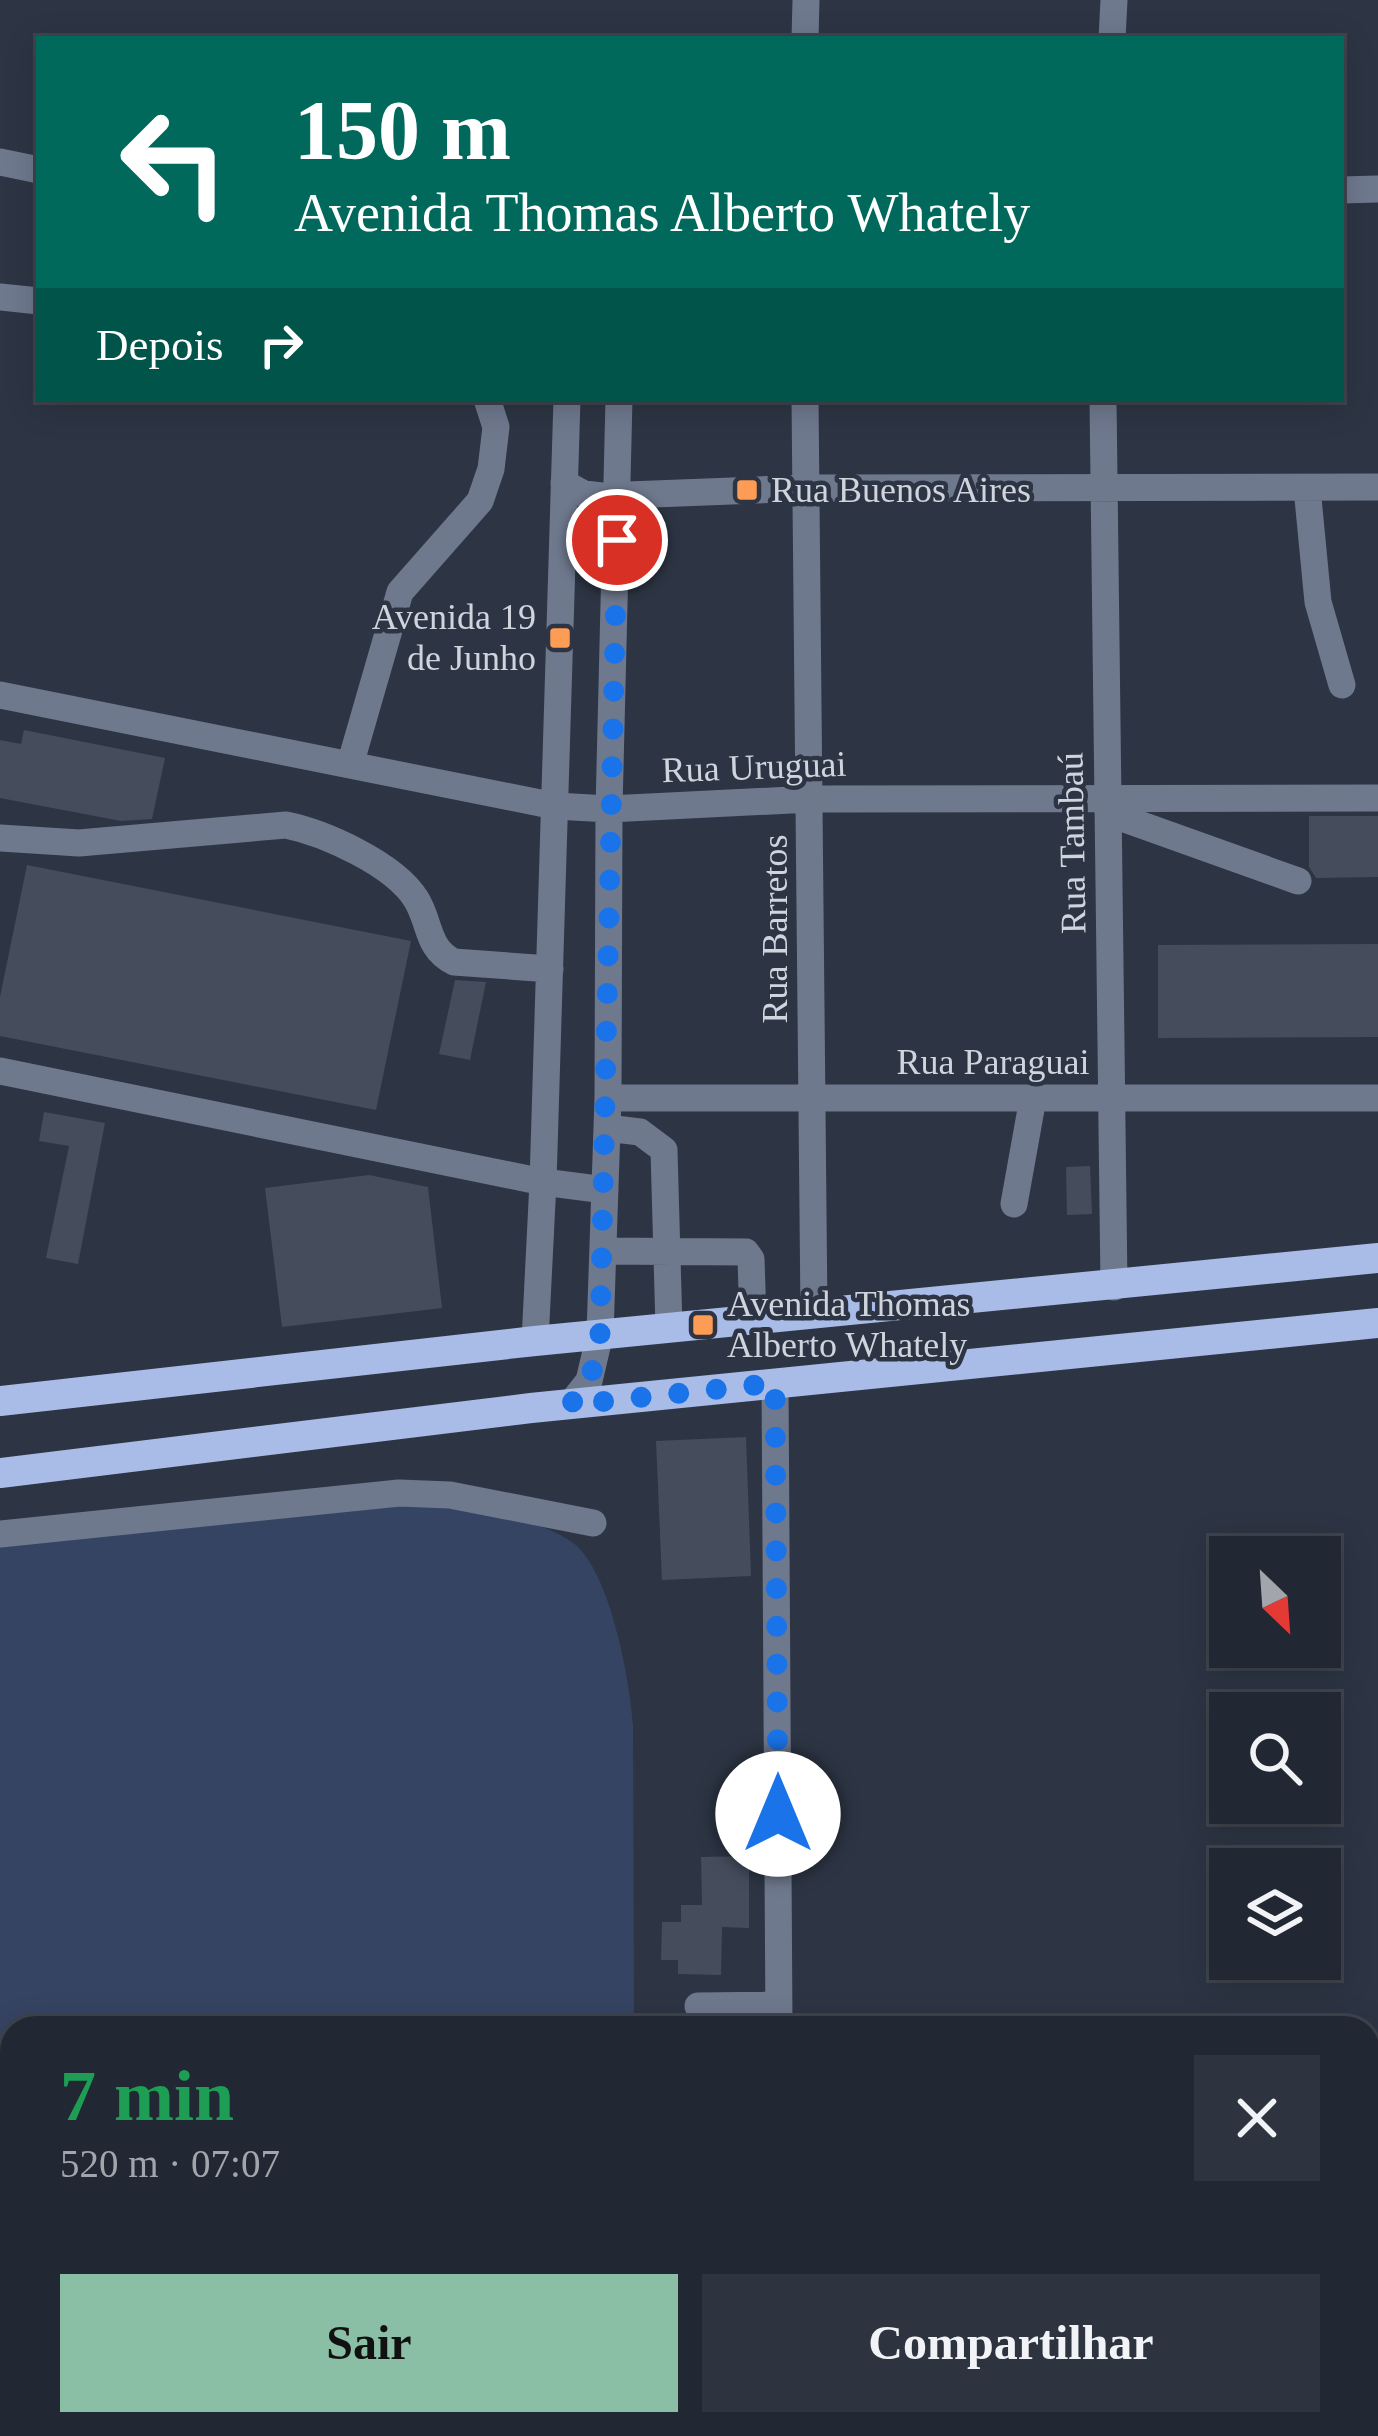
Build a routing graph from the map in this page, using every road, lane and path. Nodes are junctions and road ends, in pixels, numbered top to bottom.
1 (806, 0) edge
2 (1114, 0) edge
3 (806, 36) edge
4 (1112, 36) edge
5 (0, 162) edge
6 (36, 169) edge
7 (1378, 189) edge
8 (1344, 190) edge
9 (0, 297) edge
10 (36, 301) edge
11 (488, 402) edge
12 (567, 402) edge
13 (619, 402) edge
14 (805, 402) edge
15 (1103, 402) edge
16 (564, 483) junction
17 (1378, 487) edge
18 (806, 488) junction
19 (1307, 488) junction
20 (1102, 490) junction
21 (619, 495) junction
22 (1342, 685) dead end
23 (0, 694) edge
24 (350, 765) junction
25 (1378, 798) edge
26 (811, 799) junction
27 (556, 806) junction
28 (1108, 806) junction
29 (609, 809) junction
30 (0, 838) edge
31 (1298, 881) dead end
32 (550, 969) junction
33 (0, 1071) edge
34 (608, 1097) junction
35 (811, 1098) junction
36 (1033, 1098) junction
37 (1110, 1098) junction
38 (1378, 1098) edge
39 (607, 1128) junction
40 (543, 1182) junction
41 (605, 1190) junction
42 (1014, 1204) dead end
43 (603, 1251) junction
44 (668, 1253) junction
45 (1378, 1258) edge
46 (1114, 1287) junction
47 (814, 1314) junction
48 (753, 1320) junction
49 (1378, 1323) edge
50 (669, 1328) junction
51 (600, 1334) junction
52 (535, 1341) junction
53 (775, 1383) junction
54 (122, 1388) junction
55 (0, 1401) edge
56 (570, 1405) junction
57 (0, 1423) edge
58 (0, 1473) edge
59 (593, 1522) dead end
60 (0, 1534) edge
61 (698, 2006) dead end
62 (772, 2016) edge
63 (779, 2016) edge

1 - 3 street
2 - 4 street
5 - 6 street
7 - 8 street
9 - 10 street
11 - 24 street
12 - 16 street
13 - 21 street
14 - 18 street, Rua Barretos
15 - 20 street, Rua Tambaú
16 - 21 street
16 - 27 street
17 - 19 street
18 - 20 street
18 - 21 street
18 - 26 street, Rua Barretos
19 - 20 street
19 - 22 street
20 - 28 street, Rua Tambaú
21 - 29 street
23 - 24 street, Rua Uruguai
24 - 27 street, Rua Uruguai
25 - 28 street, Rua Uruguai
26 - 28 street, Rua Uruguai
26 - 29 street, Rua Uruguai
26 - 35 street, Rua Barretos
27 - 29 street, Rua Uruguai
27 - 32 street
28 - 31 street
28 - 37 street, Rua Tambaú
29 - 34 street
30 - 32 street
32 - 40 street
33 - 40 street
34 - 35 street, Rua Paraguai
34 - 39 street
35 - 36 street, Rua Paraguai
35 - 47 street, Rua Barretos
36 - 37 street, Rua Paraguai
36 - 42 street
37 - 38 street, Rua Paraguai
37 - 46 street, Rua Tambaú
39 - 41 street
39 - 44 street
40 - 41 street
40 - 52 street
41 - 43 street
43 - 44 street
43 - 51 street
44 - 48 street
44 - 50 street
45 - 46 main road
46 - 47 main road
47 - 48 main road
48 - 50 main road
49 - 53 main road
50 - 51 main road
51 - 52 main road
51 - 56 street
52 - 54 main road
53 - 56 main road
53 - 63 street
54 - 55 main road
54 - 57 main road
56 - 58 main road
59 - 60 street
61 - 62 street

